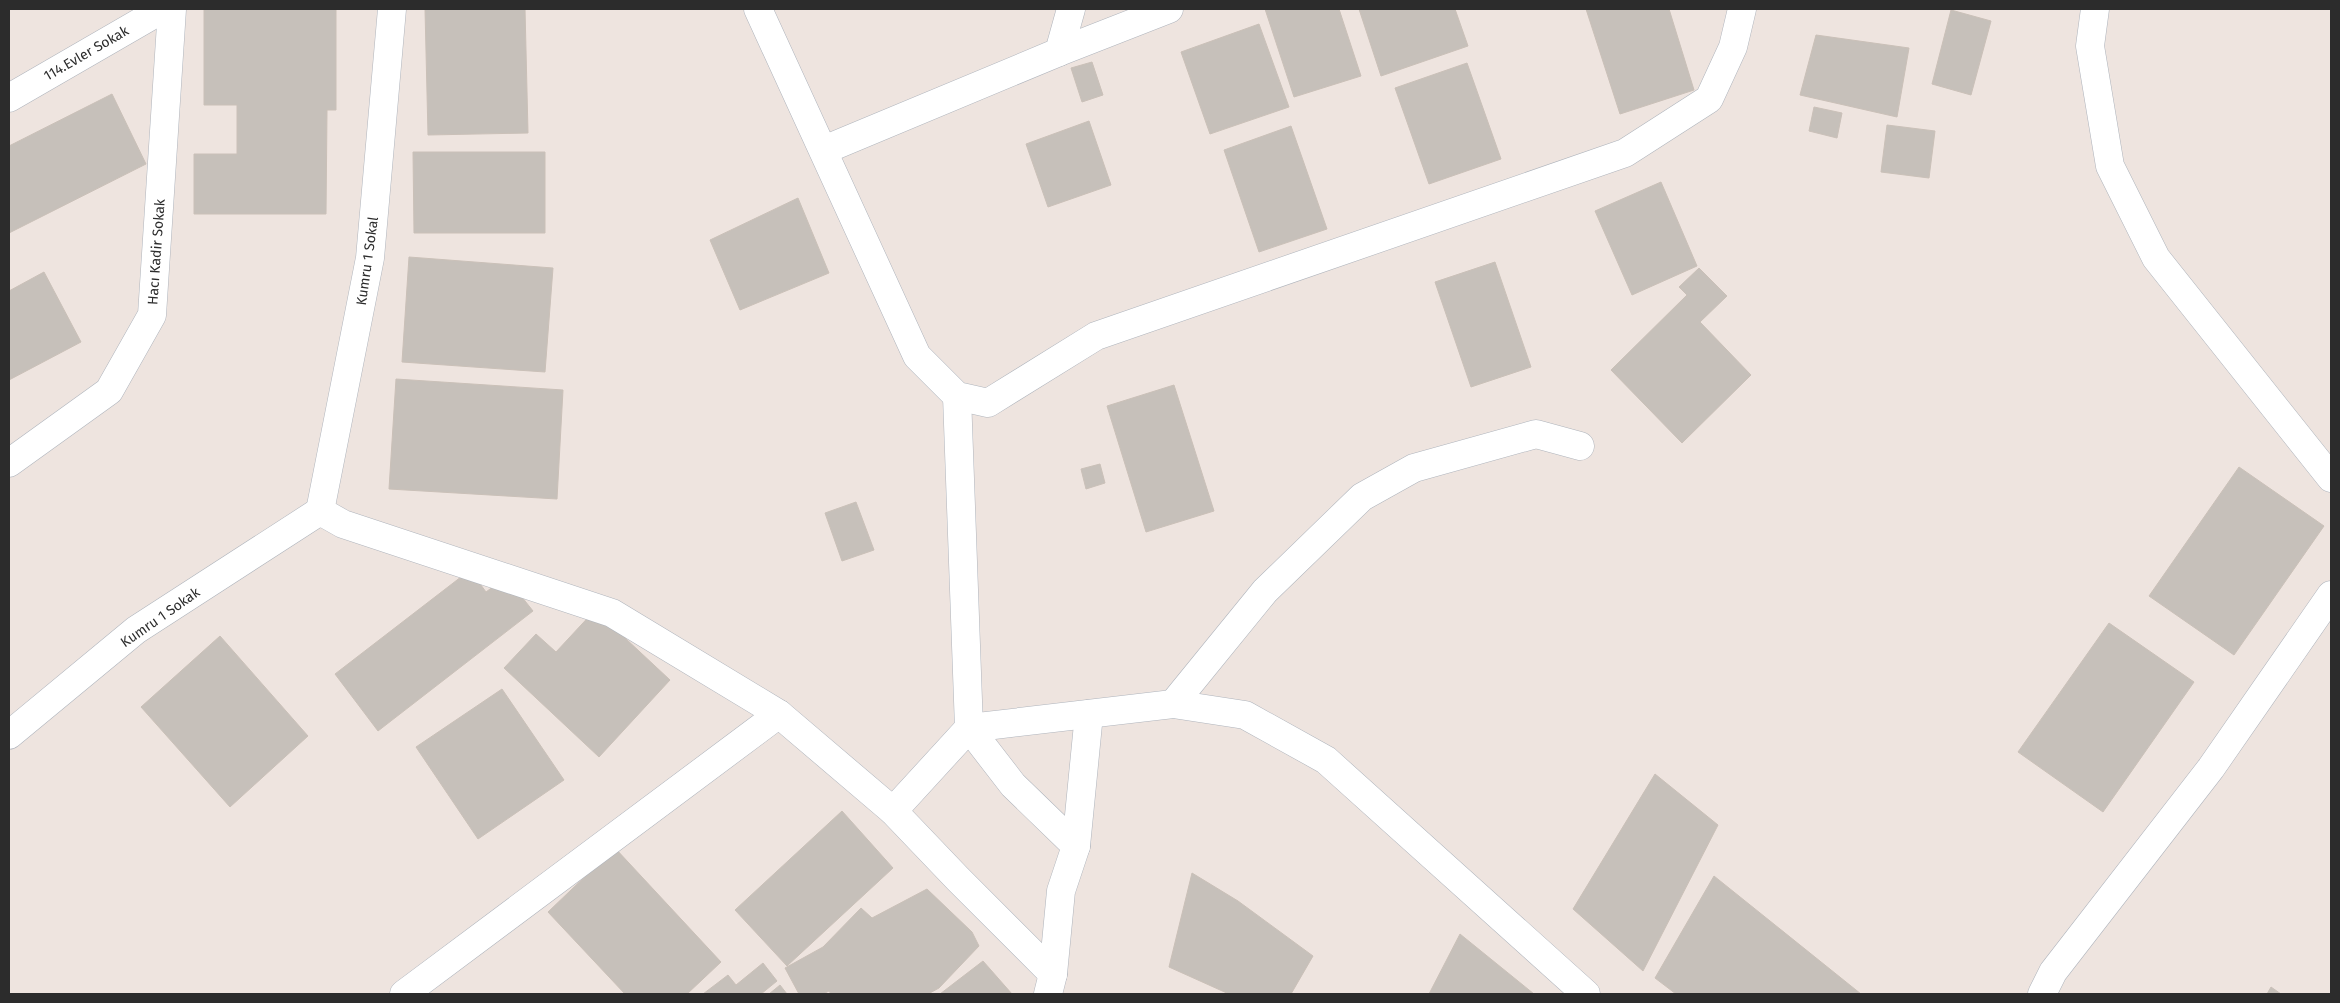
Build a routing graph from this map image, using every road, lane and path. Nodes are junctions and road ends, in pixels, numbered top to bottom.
1 (163, 9) edge
2 (172, 9) edge
3 (392, 9) edge
4 (758, 9) edge
5 (1071, 9) edge
6 (1169, 9) edge
7 (1742, 9) edge
8 (2095, 9) edge
9 (1059, 52) junction
10 (9, 98) edge
11 (824, 150) junction
12 (957, 396) junction
13 (1580, 446) dead end
14 (9, 463) edge
15 (2331, 478) edge
16 (320, 510) junction
17 (2331, 595) edge
18 (1173, 704) junction
19 (779, 714) junction
20 (1089, 714) junction
21 (970, 728) junction
22 (9, 735) edge
23 (893, 811) junction
24 (1076, 846) junction
25 (1050, 984) edge
26 (404, 994) edge
27 (1586, 994) edge
28 (2042, 994) edge

1 - 10 street, 114.Evler Sokak
2 - 14 street, Hacı Kadir Sokak
3 - 16 street, Kumru 1 Sokal
4 - 11 street
5 - 9 street
6 - 9 street
7 - 12 street
8 - 15 street
9 - 11 street
11 - 12 street
12 - 21 street
13 - 18 street
16 - 19 street
16 - 22 street, Kumru 1 Sokak
17 - 28 street
18 - 20 street
18 - 27 street
19 - 23 street
19 - 26 street
20 - 21 street
20 - 24 street
21 - 23 street
21 - 24 street
23 - 25 street
24 - 25 street

